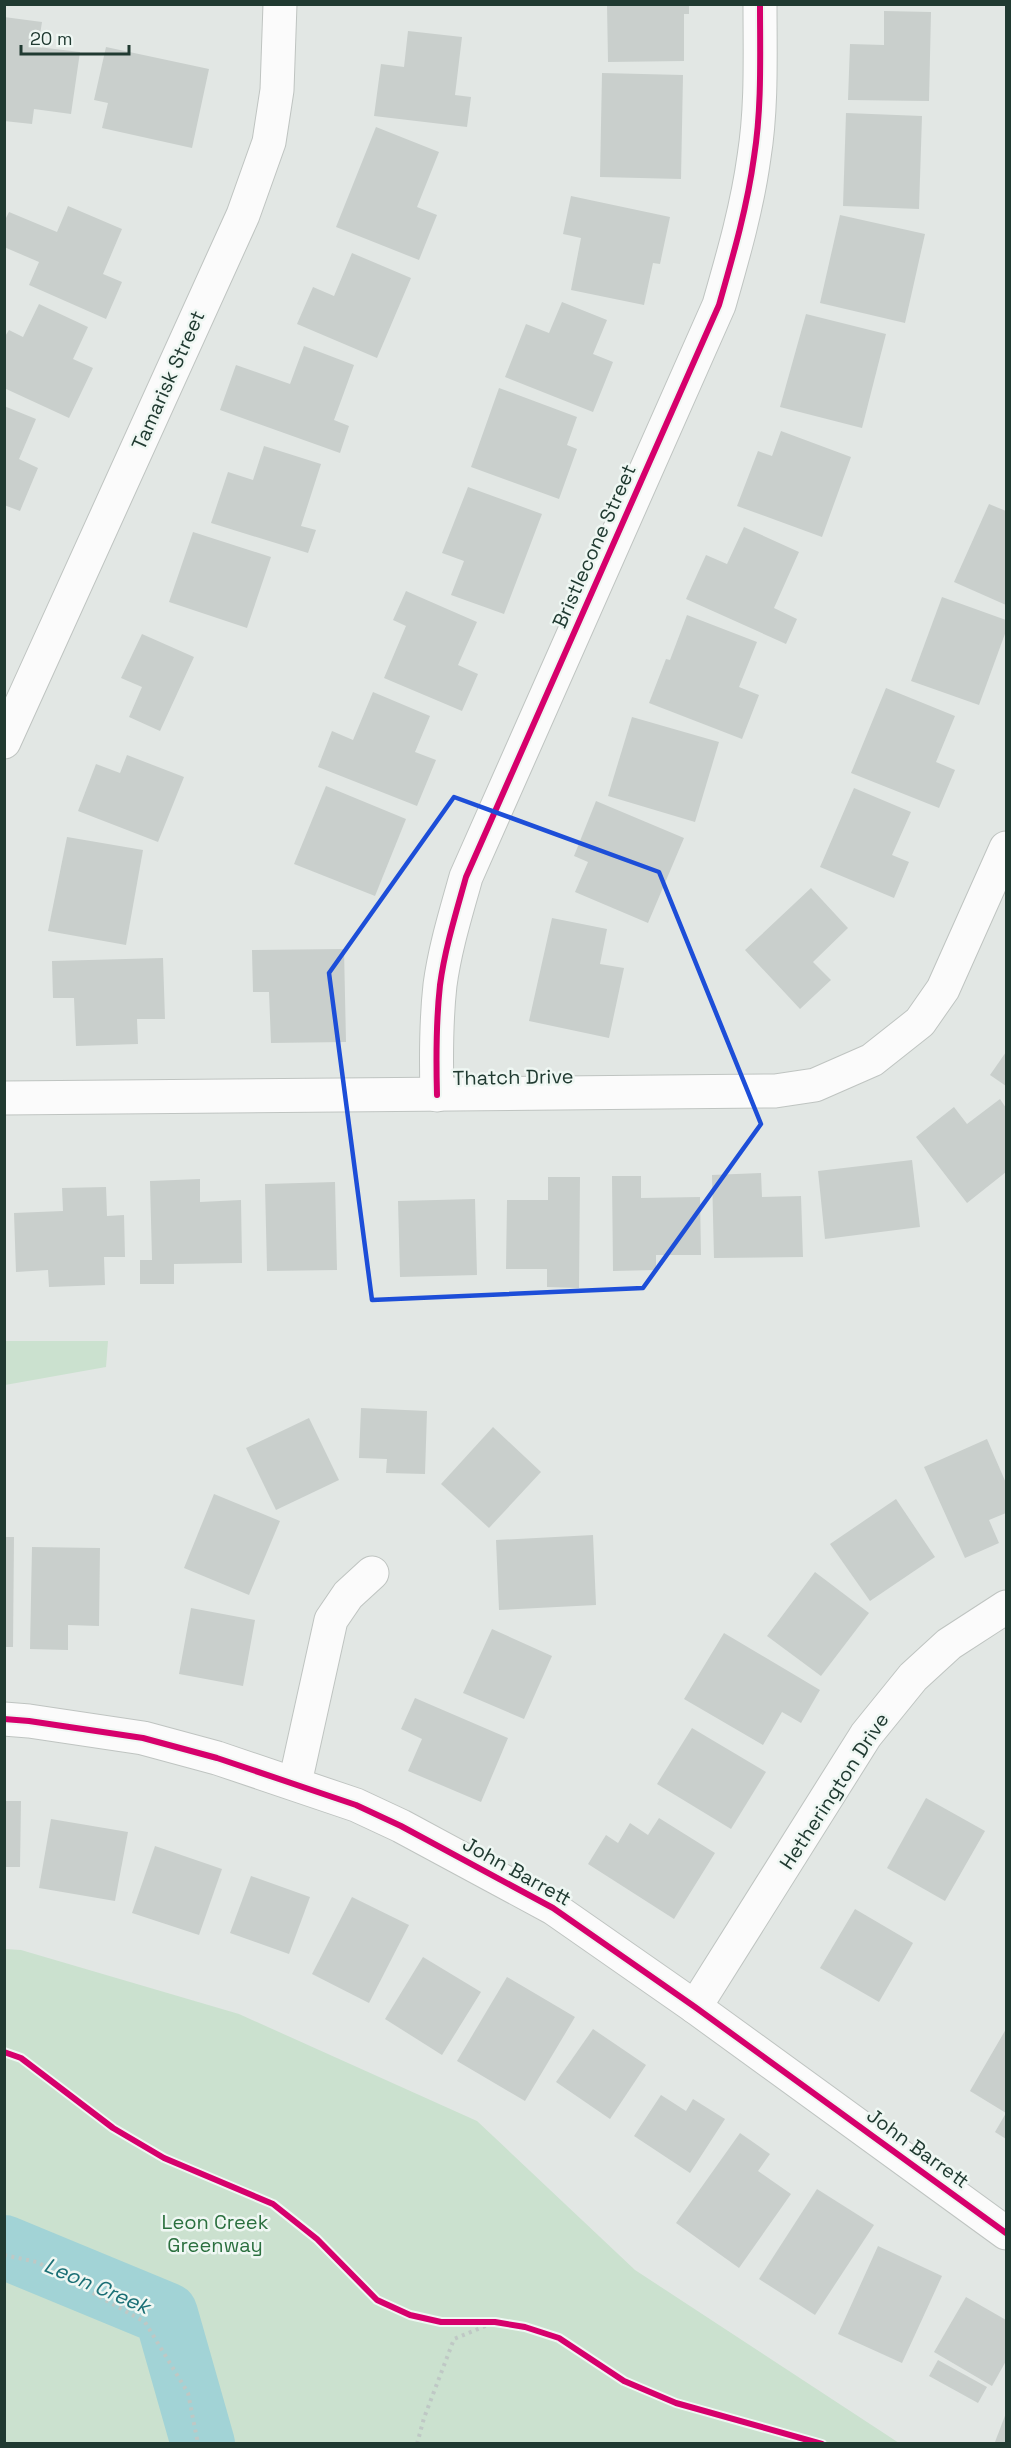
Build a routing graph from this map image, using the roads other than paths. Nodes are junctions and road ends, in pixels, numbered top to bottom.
1 (280, 4) edge
2 (760, 4) edge
3 (4, 742) edge
4 (1006, 848) edge
5 (437, 1095) junction
6 (4, 1098) edge
7 (372, 1573) dead end
8 (1006, 1607) edge
9 (4, 1719) edge
10 (295, 1783) junction
11 (695, 2007) junction
12 (1006, 2233) edge

1 - 3 street, Tamarisk Street
2 - 5 street, Bristlecone Street
4 - 5 street, Thatch Drive
5 - 6 street, Thatch Drive
7 - 10 street
8 - 11 street, Hetherington Drive
9 - 10 street, John Barrett
10 - 11 street, John Barrett
11 - 12 street, John Barrett

